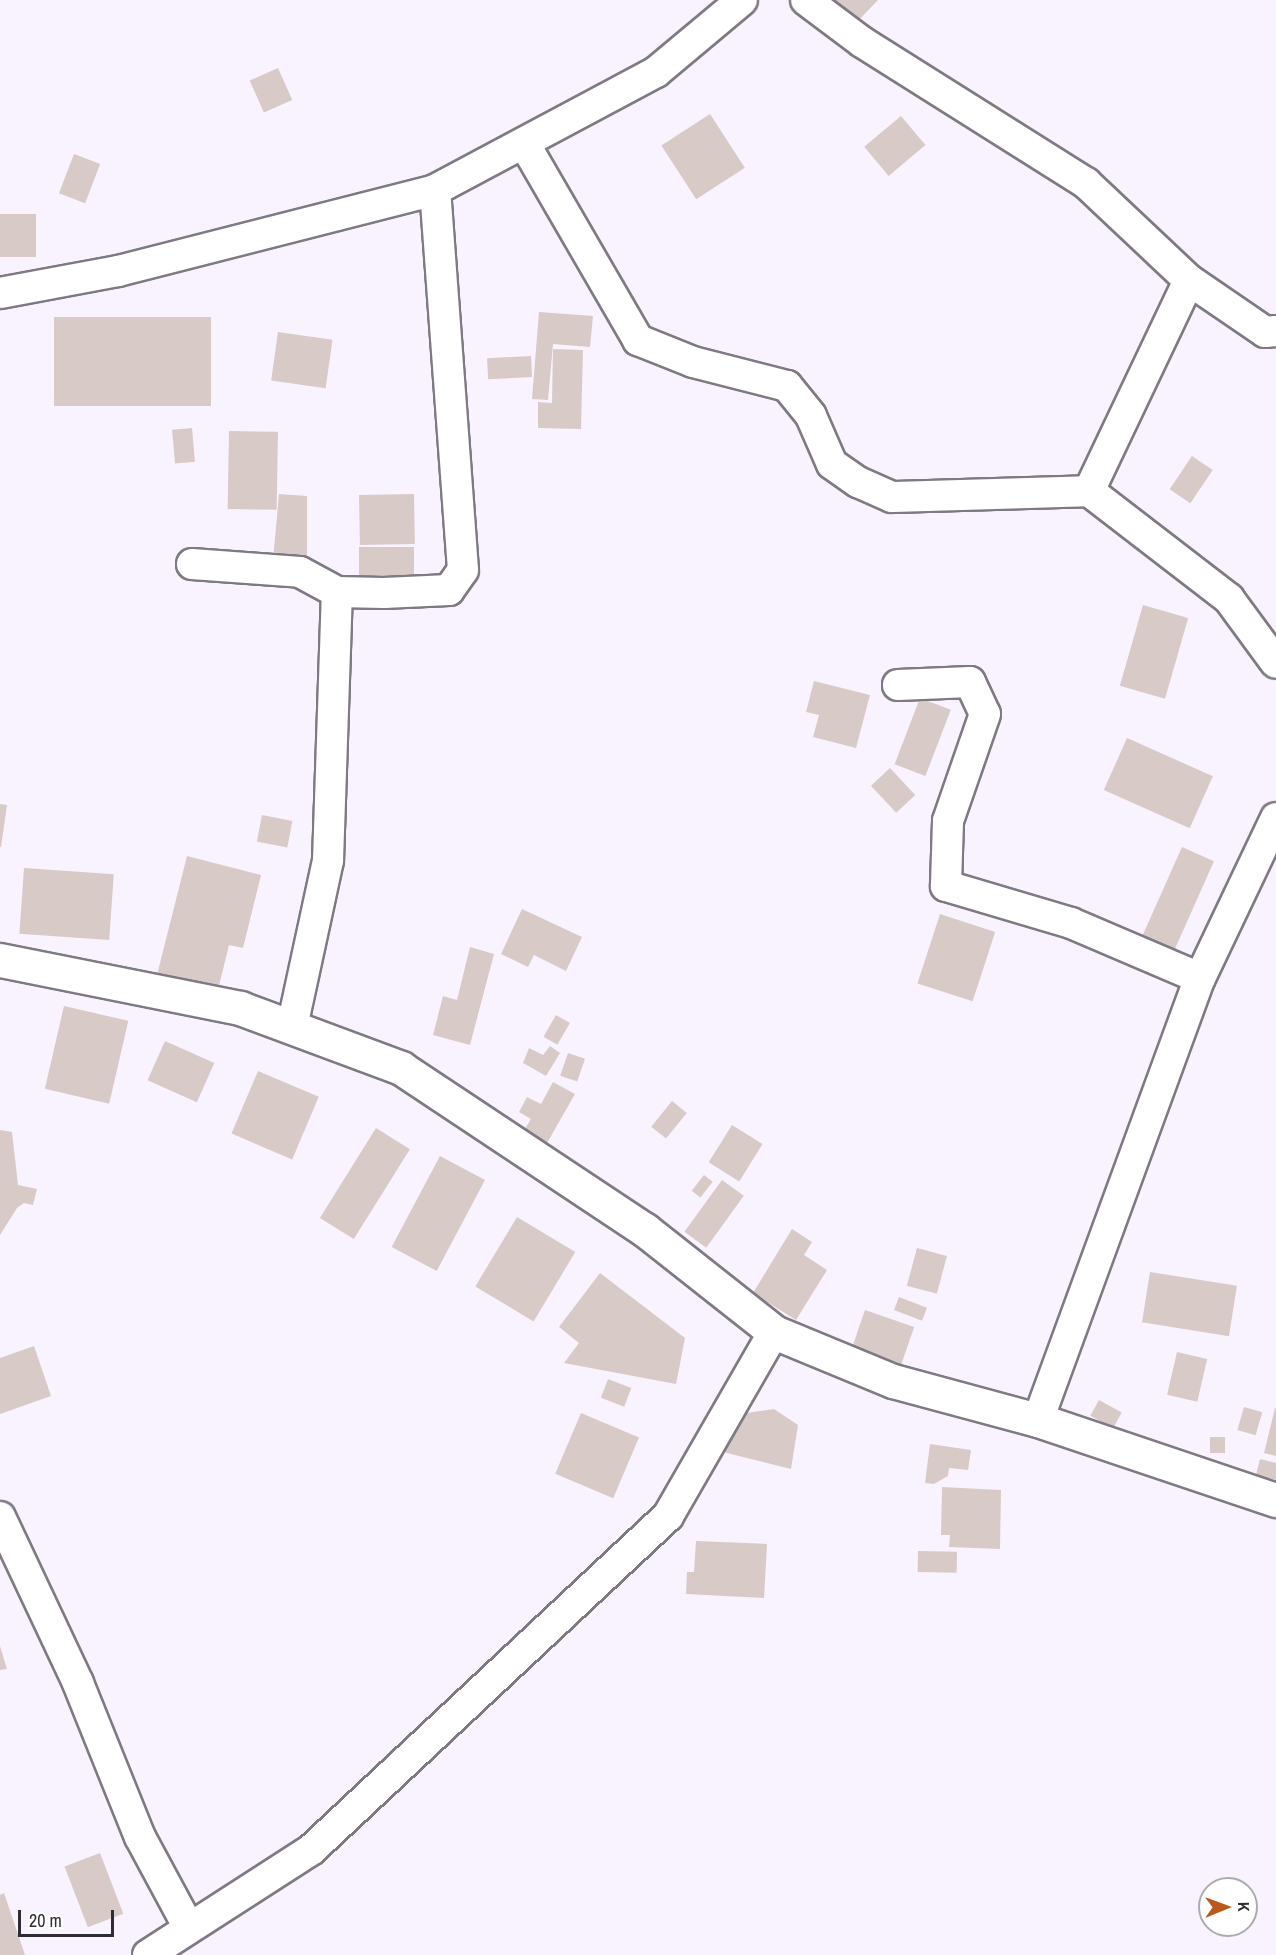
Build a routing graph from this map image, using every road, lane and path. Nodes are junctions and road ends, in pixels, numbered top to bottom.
1 (742, 0) edge
2 (806, 0) edge
3 (524, 143) junction
4 (435, 190) junction
5 (1189, 280) junction
6 (0, 293) edge
7 (1276, 331) edge
8 (1089, 491) junction
9 (192, 564) dead end
10 (338, 592) junction
11 (1276, 663) edge
12 (898, 685) dead end
13 (1276, 818) edge
14 (0, 960) edge
15 (1200, 978) junction
16 (292, 1027) junction
17 (774, 1332) junction
18 (1038, 1420) junction
19 (1276, 1500) edge
20 (0, 1517) edge
21 (189, 1928) junction
22 (148, 1955) edge

1 - 3 street
2 - 5 street
3 - 4 street
3 - 8 street
4 - 6 street
4 - 10 street
5 - 7 street
5 - 8 street
8 - 11 street
9 - 10 street
10 - 16 street
12 - 15 street
13 - 15 street
14 - 16 street
15 - 18 street
16 - 17 street
17 - 18 street
17 - 21 street
18 - 19 street
20 - 21 street
21 - 22 street

